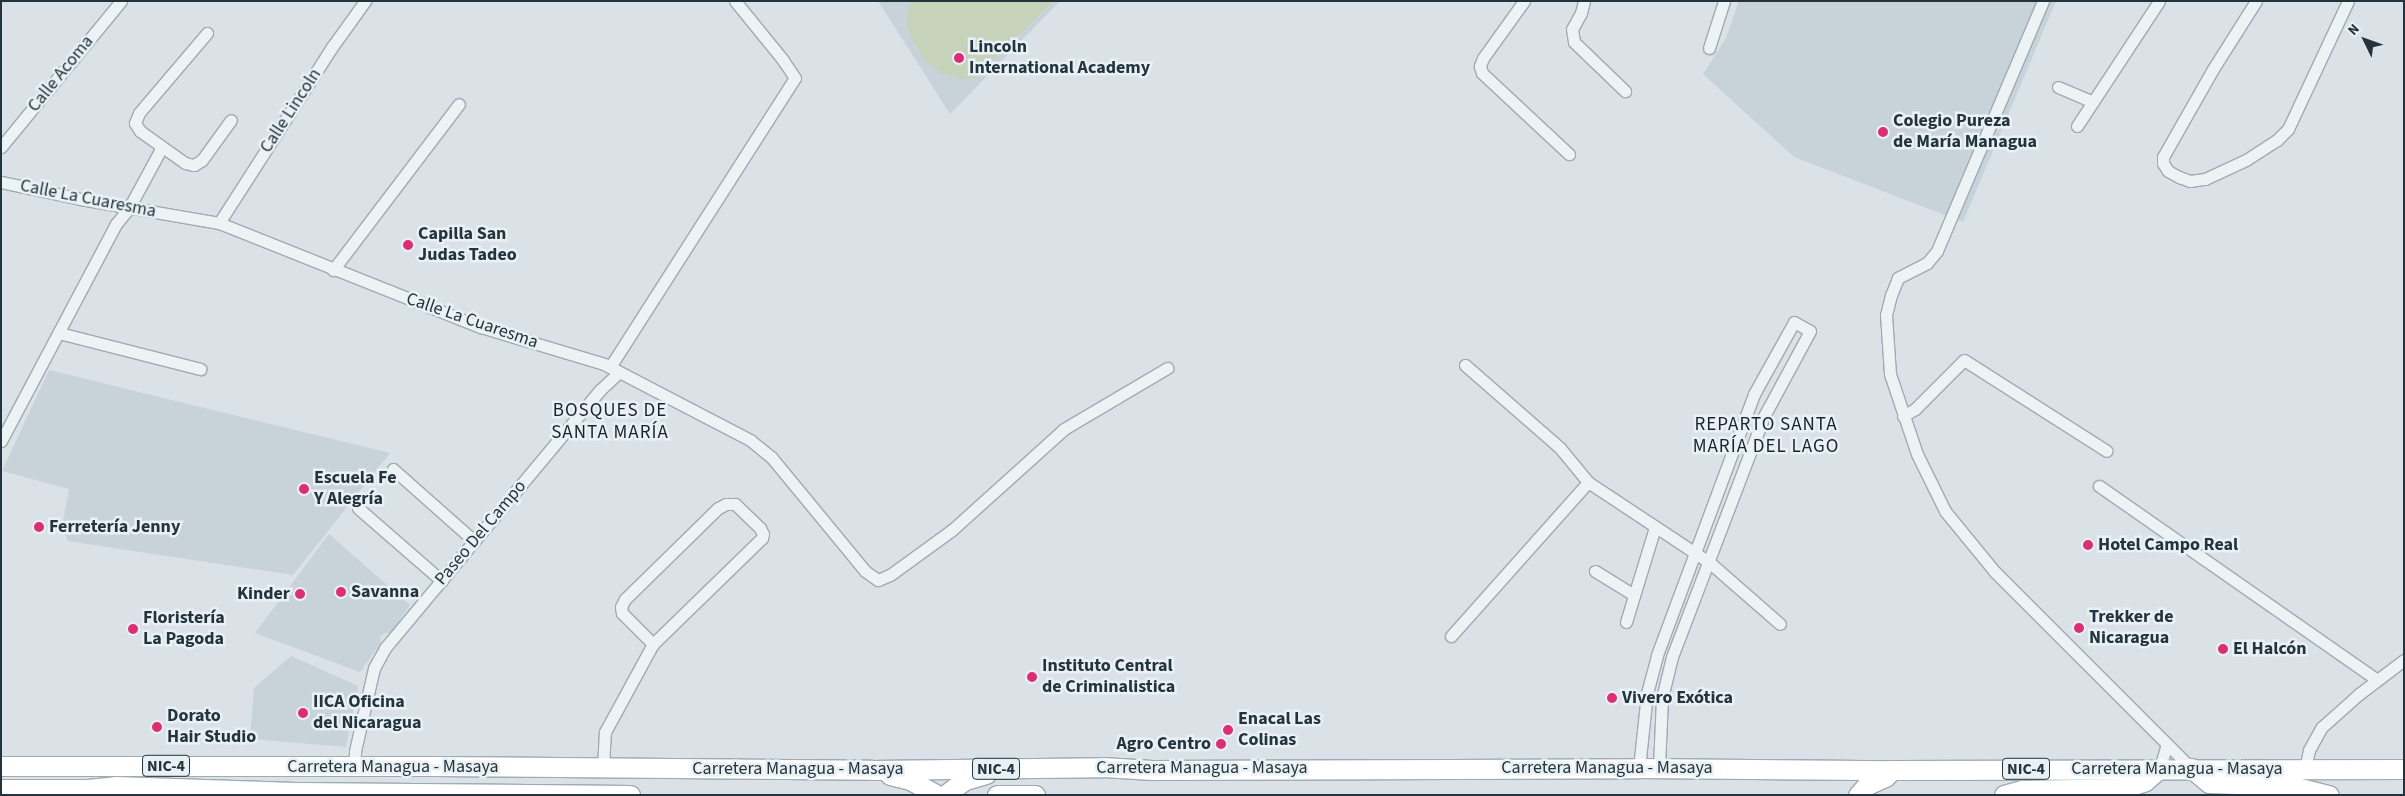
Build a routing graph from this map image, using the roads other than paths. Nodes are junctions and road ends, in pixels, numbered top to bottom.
1 (121, 1) edge
2 (366, 1) edge
3 (735, 1) edge
4 (1524, 1) edge
5 (1584, 1) edge
6 (1724, 1) edge
7 (2043, 1) edge
8 (2159, 1) edge
9 (2256, 1) edge
10 (2348, 1) edge
11 (206, 33) dead end
12 (1708, 48) dead end
13 (2058, 87) dead end
14 (1625, 91) dead end
15 (2093, 102) junction
16 (459, 104) dead end
17 (231, 120) dead end
18 (2077, 126) dead end
19 (1, 147) edge
20 (162, 147) junction
21 (1569, 154) dead end
22 (1, 182) edge
23 (129, 208) junction
24 (219, 223) junction
25 (333, 270) junction
26 (58, 333) junction
27 (1465, 365) dead end
28 (1167, 368) dead end
29 (200, 369) dead end
30 (615, 370) junction
31 (1903, 416) junction
32 (1, 442) edge
33 (2107, 451) dead end
34 (393, 469) dead end
35 (1588, 482) junction
36 (2099, 486) dead end
37 (358, 508) dead end
38 (1655, 527) junction
39 (474, 541) junction
40 (1694, 551) junction
41 (1709, 562) junction
42 (1595, 571) dead end
43 (442, 580) junction
44 (1634, 595) junction
45 (1626, 622) dead end
46 (1780, 624) dead end
47 (1451, 636) dead end
48 (653, 644) junction
49 (2404, 660) edge
50 (2377, 680) junction
51 (2167, 744) junction
52 (4, 766) edge
53 (159, 766) junction
54 (298, 766) junction
55 (332, 767) junction
56 (354, 767) junction
57 (1103, 767) junction
58 (603, 768) junction
59 (1639, 768) junction
60 (1660, 768) junction
61 (1840, 768) junction
62 (2160, 768) junction
63 (2191, 768) junction
64 (2305, 769) junction
65 (2404, 769) edge
66 (872, 770) junction
67 (1892, 770) junction
68 (1, 789) edge
69 (23, 789) junction
70 (336, 791) junction
71 (87, 792) edge
72 (295, 792) junction
73 (44, 795) edge
74 (610, 795) edge
75 (630, 795) edge
76 (937, 795) edge
77 (945, 795) edge
78 (997, 795) edge
79 (1035, 795) edge
80 (1858, 795) edge
81 (2004, 795) edge
82 (2329, 795) edge

1 - 19 street, Calle Acoma
2 - 24 street, Calle Lincoln
3 - 30 street, Paseo Del Campo
4 - 21 street
5 - 14 street
6 - 12 street
7 - 31 street
8 - 15 street
9 - 10 street
11 - 20 street
13 - 15 street
15 - 18 street
16 - 25 street
17 - 20 street
20 - 23 street
22 - 23 street, Calle La Cuaresma
23 - 24 street, Calle La Cuaresma
23 - 26 street
24 - 25 street, Calle La Cuaresma
25 - 30 street, Calle La Cuaresma
26 - 29 street
26 - 32 street
27 - 35 street
28 - 30 street, Calle La Cuaresma
30 - 39 street, Paseo Del Campo
31 - 33 street
31 - 51 street
34 - 39 street
35 - 38 street
35 - 47 street
36 - 50 street
37 - 43 street
38 - 40 street
38 - 44 street
39 - 43 street, Paseo Del Campo
40 - 41 street
40 - 41 street
40 - 59 street
41 - 46 street
41 - 60 street
42 - 44 street
43 - 56 street, Paseo Del Campo
44 - 45 street
48 - 48 street
48 - 58 street
49 - 50 street
50 - 64 street
51 - 62 street
51 - 63 street
52 - 53 highway, Carretera Managua - Masaya / NIC-4
52 - 71 highway
53 - 54 highway, Carretera Managua - Masaya / NIC-4
53 - 71 highway
54 - 55 highway, Carretera Managua - Masaya / NIC-4
54 - 72 highway
55 - 56 highway, Carretera Managua - Masaya / NIC-4
55 - 70 highway
56 - 58 highway, Carretera Managua - Masaya / NIC-4
57 - 59 highway, Carretera Managua - Masaya / NIC-4
57 - 66 highway, Carretera Managua - Masaya / NIC-4
57 - 77 highway
58 - 66 highway, Carretera Managua - Masaya / NIC-4
59 - 60 highway, Carretera Managua - Masaya / NIC-4
60 - 61 highway, Carretera Managua - Masaya / NIC-4
61 - 67 highway, Carretera Managua - Masaya / NIC-4
61 - 80 highway
62 - 63 highway, Carretera Managua - Masaya / NIC-4
62 - 67 highway, Carretera Managua - Masaya / NIC-4
62 - 81 highway
63 - 64 highway, Carretera Managua - Masaya / NIC-4
63 - 82 highway
64 - 65 highway, Carretera Managua - Masaya / NIC-4
66 - 76 highway
67 - 80 highway
68 - 69 highway, Carretera Managua - Masaya / NIC-4
69 - 71 highway, Carretera Managua - Masaya / NIC-4
69 - 73 highway
70 - 72 highway, Carretera Managua - Masaya / NIC-4
70 - 74 highway, Carretera Managua - Masaya / NIC-4
71 - 72 highway, Carretera Managua - Masaya / NIC-4
74 - 75 highway, Carretera Managua - Masaya / NIC-4
78 - 79 highway, NIC-4

